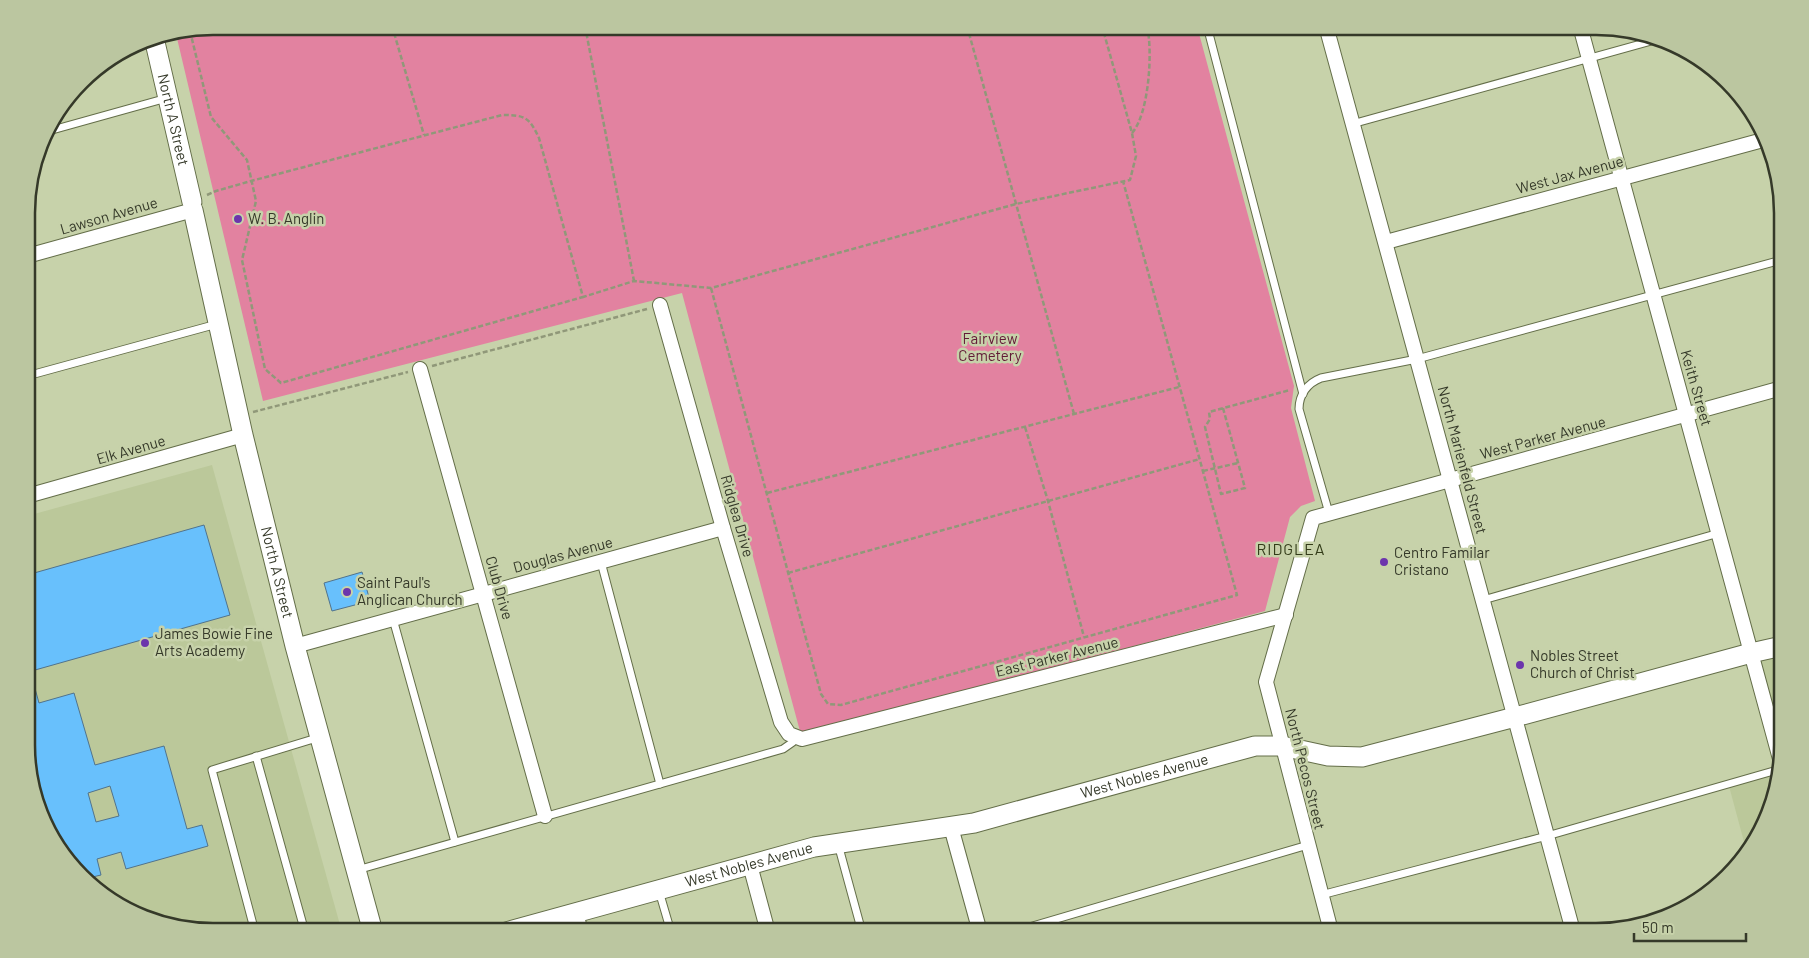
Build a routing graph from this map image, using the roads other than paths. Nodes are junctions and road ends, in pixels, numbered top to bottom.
1 (1209, 35) edge
2 (1328, 35) edge
3 (1583, 35) edge
4 (1647, 42) edge
5 (155, 44) edge
6 (1589, 58) junction
7 (168, 98) junction
8 (1352, 124) junction
9 (56, 129) edge
10 (1759, 141) edge
11 (1622, 178) junction
12 (192, 206) junction
13 (1386, 242) junction
14 (35, 254) edge
15 (1774, 262) edge
16 (1654, 295) junction
17 (660, 305) road end
18 (218, 323) junction
19 (1418, 359) junction
20 (420, 369) road end
21 (35, 374) edge
22 (1774, 390) edge
23 (1303, 394) junction
24 (1686, 415) junction
25 (243, 435) junction
26 (1450, 480) junction
27 (35, 494) edge
28 (1329, 513) junction
29 (723, 528) junction
30 (1719, 533) junction
31 (601, 562) junction
32 (484, 594) junction
33 (1483, 600) junction
34 (1286, 615) junction
35 (393, 619) junction
36 (295, 646) junction
37 (1774, 648) edge
38 (1751, 653) junction
39 (1515, 717) junction
40 (793, 735) junction
41 (320, 737) junction
42 (1774, 737) edge
43 (1282, 746) junction
44 (256, 756) junction
45 (1772, 772) edge
46 (660, 784) junction
47 (546, 816) junction
48 (951, 827) junction
49 (1547, 836) junction
50 (455, 842) junction
51 (838, 843) junction
52 (1308, 845) junction
53 (750, 865) junction
54 (357, 871) junction
55 (659, 890) junction
56 (1321, 895) junction
57 (576, 913) junction
58 (253, 923) edge
59 (302, 923) edge
60 (371, 923) edge
61 (539, 923) edge
62 (579, 923) edge
63 (668, 923) edge
64 (766, 923) edge
65 (860, 923) edge
66 (978, 923) edge
67 (1043, 923) edge
68 (1328, 923) edge
69 (1571, 923) edge

1 - 23 lane
2 - 8 street, North Marienfeld Street
3 - 6 street, Keith Street
4 - 6 lane
5 - 7 street, North A Street
6 - 8 lane
6 - 11 street, Keith Street
7 - 9 lane
7 - 12 street, North A Street
8 - 13 street, North Marienfeld Street
10 - 11 street, West Jax Avenue
11 - 13 street, West Jax Avenue
11 - 16 street, Keith Street
12 - 14 street, Lawson Avenue
12 - 18 street, North A Street
13 - 19 street, North Marienfeld Street
15 - 16 lane
16 - 19 lane
16 - 24 street, Keith Street
17 - 29 street, Ridglea Drive
18 - 21 lane
18 - 25 street, North A Street
19 - 23 lane
19 - 26 street, North Marienfeld Street
20 - 32 street, Club Drive
22 - 24 street, West Parker Avenue
23 - 28 lane
24 - 26 street, West Parker Avenue
24 - 30 street, Keith Street
25 - 27 street, Elk Avenue
25 - 36 street, North A Street
26 - 28 street, West Parker Avenue
26 - 33 street, North Marienfeld Street
28 - 34 street, West Parker Avenue
29 - 31 street, Douglas Avenue
29 - 40 street, Ridglea Drive
30 - 33 lane
30 - 38 street, Keith Street
31 - 32 street, Douglas Avenue
31 - 46 lane
32 - 35 street, Douglas Avenue
32 - 47 street, Club Drive
33 - 39 street, North Marienfeld Street
34 - 40 street, East Parker Avenue
34 - 43 street, North Pecos Street
35 - 36 street, Douglas Avenue
35 - 50 lane
36 - 41 street, North A Street
37 - 38 street, West Nobles Avenue
38 - 39 street, West Nobles Avenue
38 - 42 street, Keith Street
39 - 43 street, West Nobles Avenue
39 - 49 street, North Marienfeld Street
40 - 46 lane
41 - 44 lane
41 - 54 street, North A Street
43 - 48 street, West Nobles Avenue
43 - 52 street, North Pecos Street
44 - 58 lane
44 - 59 lane
45 - 49 lane
46 - 47 lane
47 - 50 lane
48 - 51 street, West Nobles Avenue
48 - 66 street
49 - 56 lane
49 - 69 street, North Marienfeld Street
50 - 54 lane
51 - 53 street, West Nobles Avenue
51 - 65 lane
52 - 56 street, North Pecos Street
52 - 67 lane
53 - 55 street, West Nobles Avenue
53 - 64 street
54 - 60 street, North A Street
55 - 57 street, West Nobles Avenue
55 - 63 lane
56 - 68 street, North Pecos Street
57 - 61 street, West Nobles Avenue
57 - 62 street

